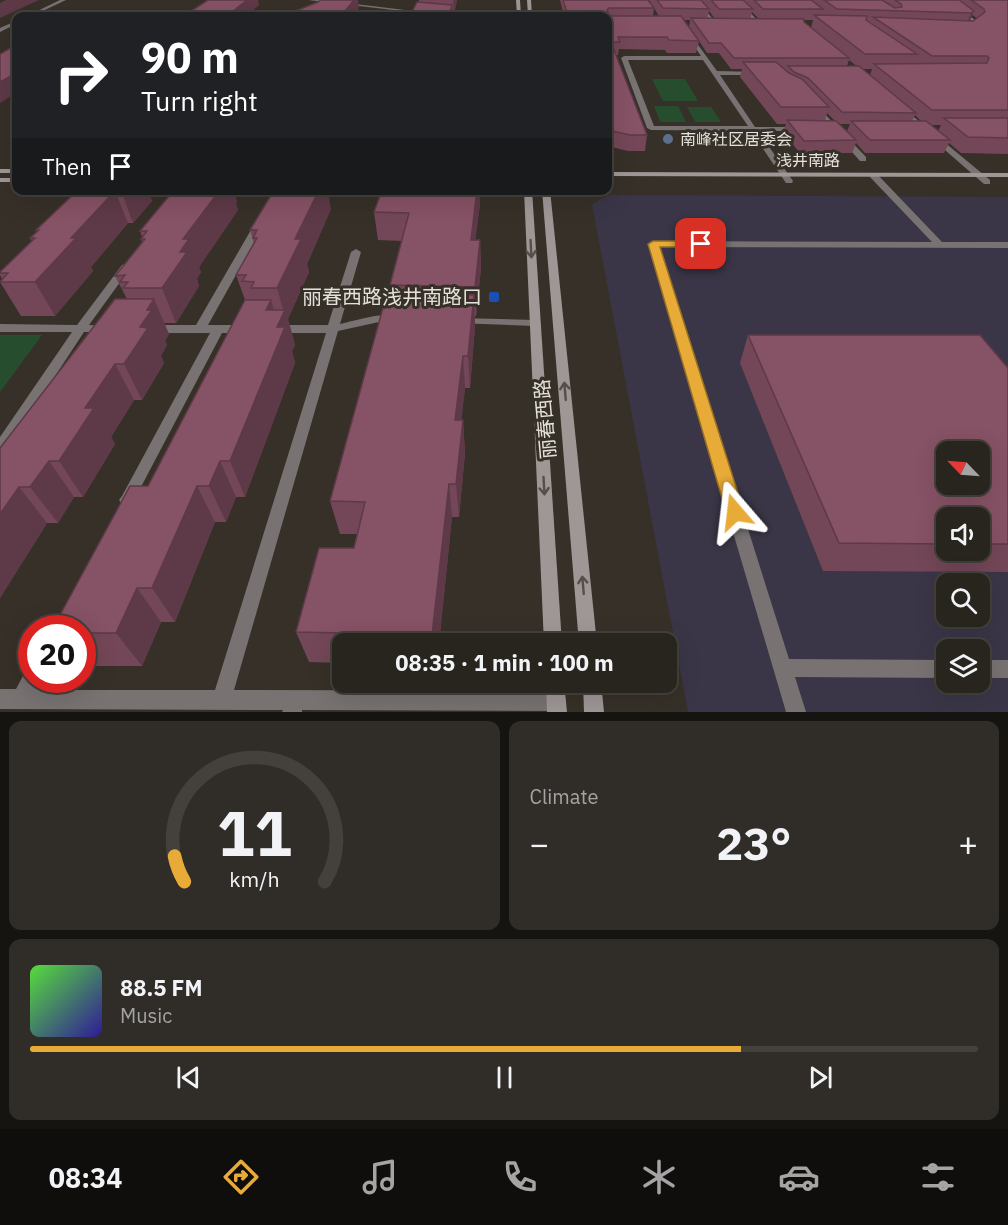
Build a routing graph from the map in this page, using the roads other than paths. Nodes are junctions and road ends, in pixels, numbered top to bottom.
1 (64, 0) edge
2 (310, 0) edge
3 (695, 0) edge
4 (735, 0) edge
5 (944, 0) edge
6 (38, 12) edge
7 (417, 12) edge
8 (682, 24) edge
9 (705, 24) edge
10 (716, 24) junction
11 (727, 24) edge
12 (749, 24) edge
13 (760, 24) junction
14 (771, 24) edge
15 (956, 29) edge
16 (705, 58) junction
17 (716, 73) junction
18 (763, 73) edge
19 (808, 99) edge
20 (891, 101) edge
21 (753, 128) junction
22 (812, 129) edge
23 (823, 129) edge
24 (835, 129) junction
25 (846, 129) edge
26 (913, 129) edge
27 (924, 129) junction
28 (936, 129) edge
29 (863, 159) dead end
30 (612, 174) edge
31 (979, 175) junction
32 (1008, 175) edge
33 (787, 178) junction
34 (876, 178) junction
35 (612, 181) edge
36 (987, 182) junction
37 (1008, 182) edge
38 (528, 195) edge
39 (546, 195) edge
40 (268, 208) edge
41 (940, 245) junction
42 (1008, 245) edge
43 (356, 252) dead end
44 (135, 255) edge
45 (412, 320) edge
46 (445, 321) edge
47 (536, 323) junction
48 (0, 328) edge
49 (81, 328) junction
50 (116, 329) edge
51 (140, 329) edge
52 (200, 329) junction
53 (218, 329) junction
54 (333, 329) junction
55 (0, 448) edge
56 (119, 515) edge
57 (552, 633) edge
58 (587, 633) edge
59 (782, 668) junction
60 (936, 669) edge
61 (990, 669) edge
62 (1008, 669) edge
63 (24, 693) edge
64 (593, 693) edge
65 (0, 699) edge
66 (21, 699) junction
67 (222, 699) junction
68 (556, 699) edge
69 (293, 705) edge
70 (83, 706) edge
71 (594, 712) edge
72 (796, 712) edge

1 - 6 street
2 - 7 street
3 - 10 street
4 - 13 street
5 - 15 street
8 - 16 street
9 - 10 street
10 - 11 street
12 - 13 street
13 - 14 street
16 - 17 street
16 - 21 street
17 - 18 street
17 - 21 street
19 - 24 street
20 - 27 street
21 - 22 street
21 - 33 street
23 - 24 street
24 - 25 street
24 - 29 street
26 - 27 street
27 - 28 street
27 - 31 street
30 - 33 main road, 浅井南路
31 - 32 main road, 浅井南路
31 - 34 main road, 浅井南路
31 - 36 street
33 - 34 main road, 浅井南路
33 - 35 main road, 浅井南路
34 - 36 main road, 浅井南路
34 - 41 street
36 - 37 main road, 浅井南路
38 -> 47 main road, 丽春西路
58 -> 39 main road, 丽春西路
40 - 52 street
41 - 42 street
41 - 59 street
43 - 54 street
44 - 49 street
45 - 54 street
46 - 47 street
47 -> 57 main road, 丽春西路
48 - 49 street
49 - 50 street
49 - 55 street
51 - 52 street
52 - 53 street
53 - 54 street
53 - 56 street
54 - 67 street
59 - 60 street
59 - 72 street
61 - 62 street
63 - 66 street
64 - 71 main road
65 - 66 street
66 - 70 street
67 - 69 street
67 - 70 street
68 - 69 street

